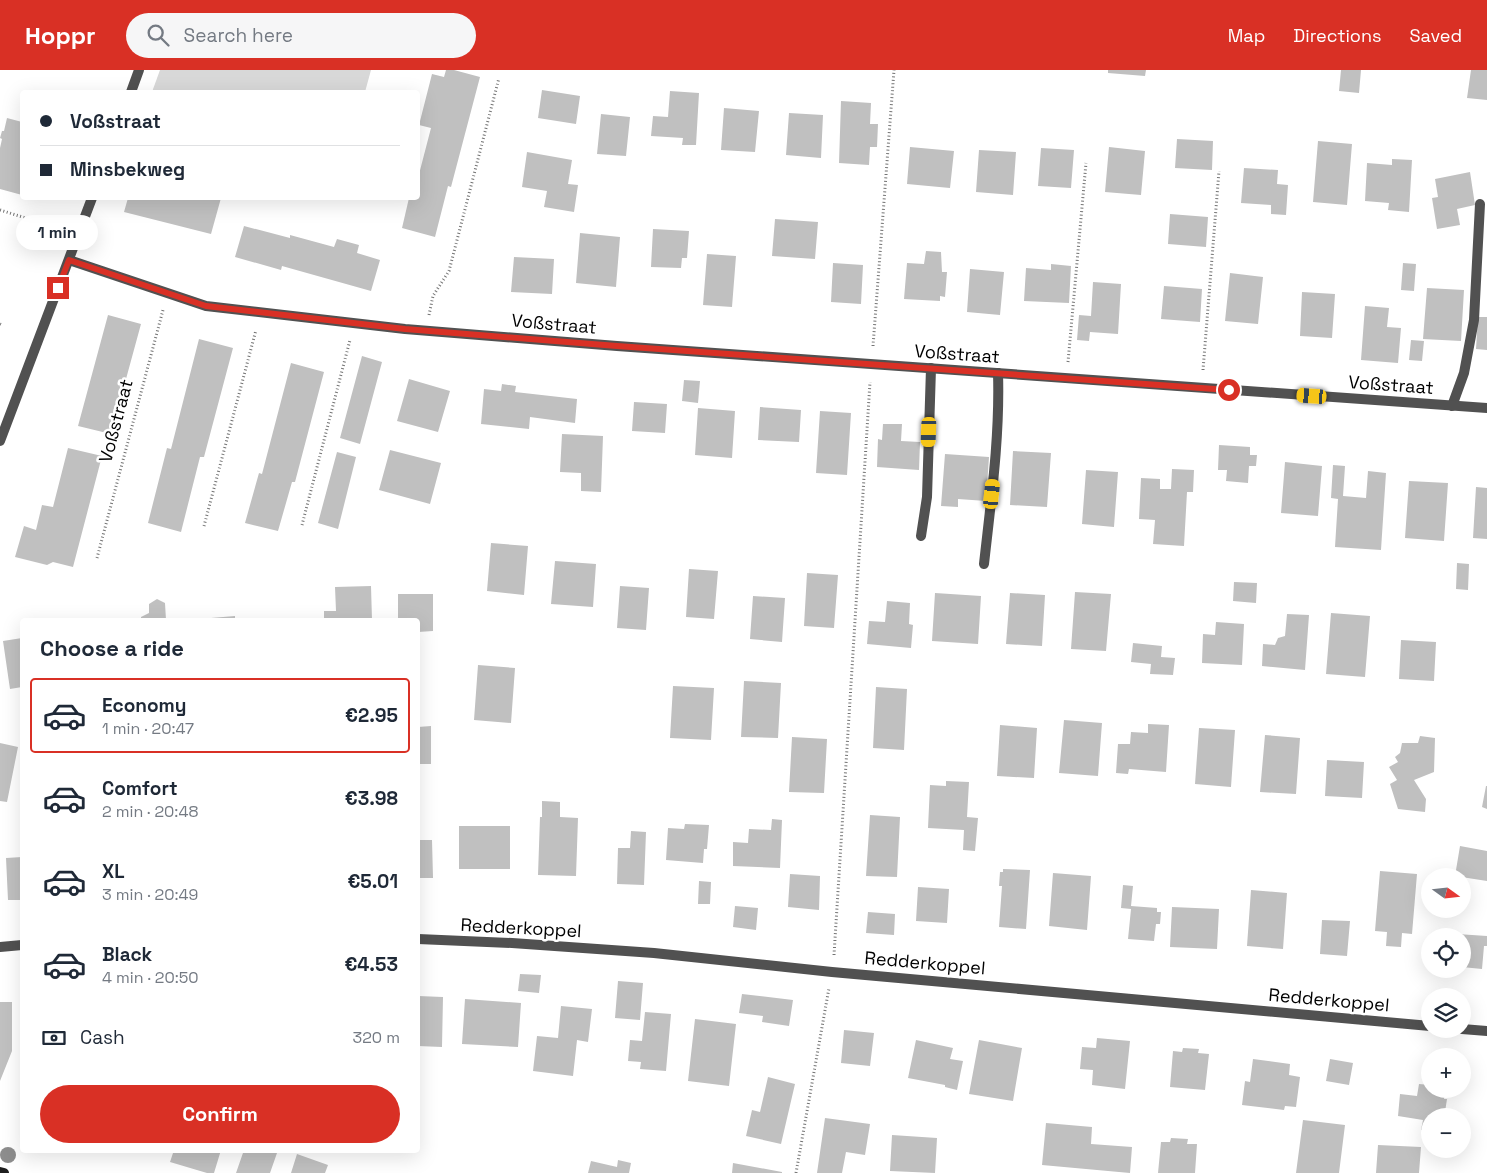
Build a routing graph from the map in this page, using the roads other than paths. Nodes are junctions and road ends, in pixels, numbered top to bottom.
1 (139, 70) edge
2 (132, 90) edge
3 (91, 200) edge
4 (1480, 204) dead end
5 (69, 260) junction
6 (931, 368) junction
7 (998, 373) junction
8 (1452, 406) junction
9 (1487, 408) edge
10 (0, 441) edge
11 (921, 536) dead end
12 (984, 564) dead end
13 (420, 939) edge
14 (20, 945) edge
15 (0, 948) edge
16 (1421, 1025) edge
17 (1471, 1030) edge
18 (1487, 1031) edge
19 (0, 1172) edge
20 (4, 1173) edge

1 - 2 street
3 - 5 street
4 - 8 street
5 - 6 street, Voßstraat
5 - 10 street
6 - 7 street, Voßstraat
6 - 11 street
7 - 8 street, Voßstraat
7 - 12 street
8 - 9 street, Voßstraat
13 - 16 street, Redderkoppel
14 - 15 street
17 - 18 street
19 - 20 main road

